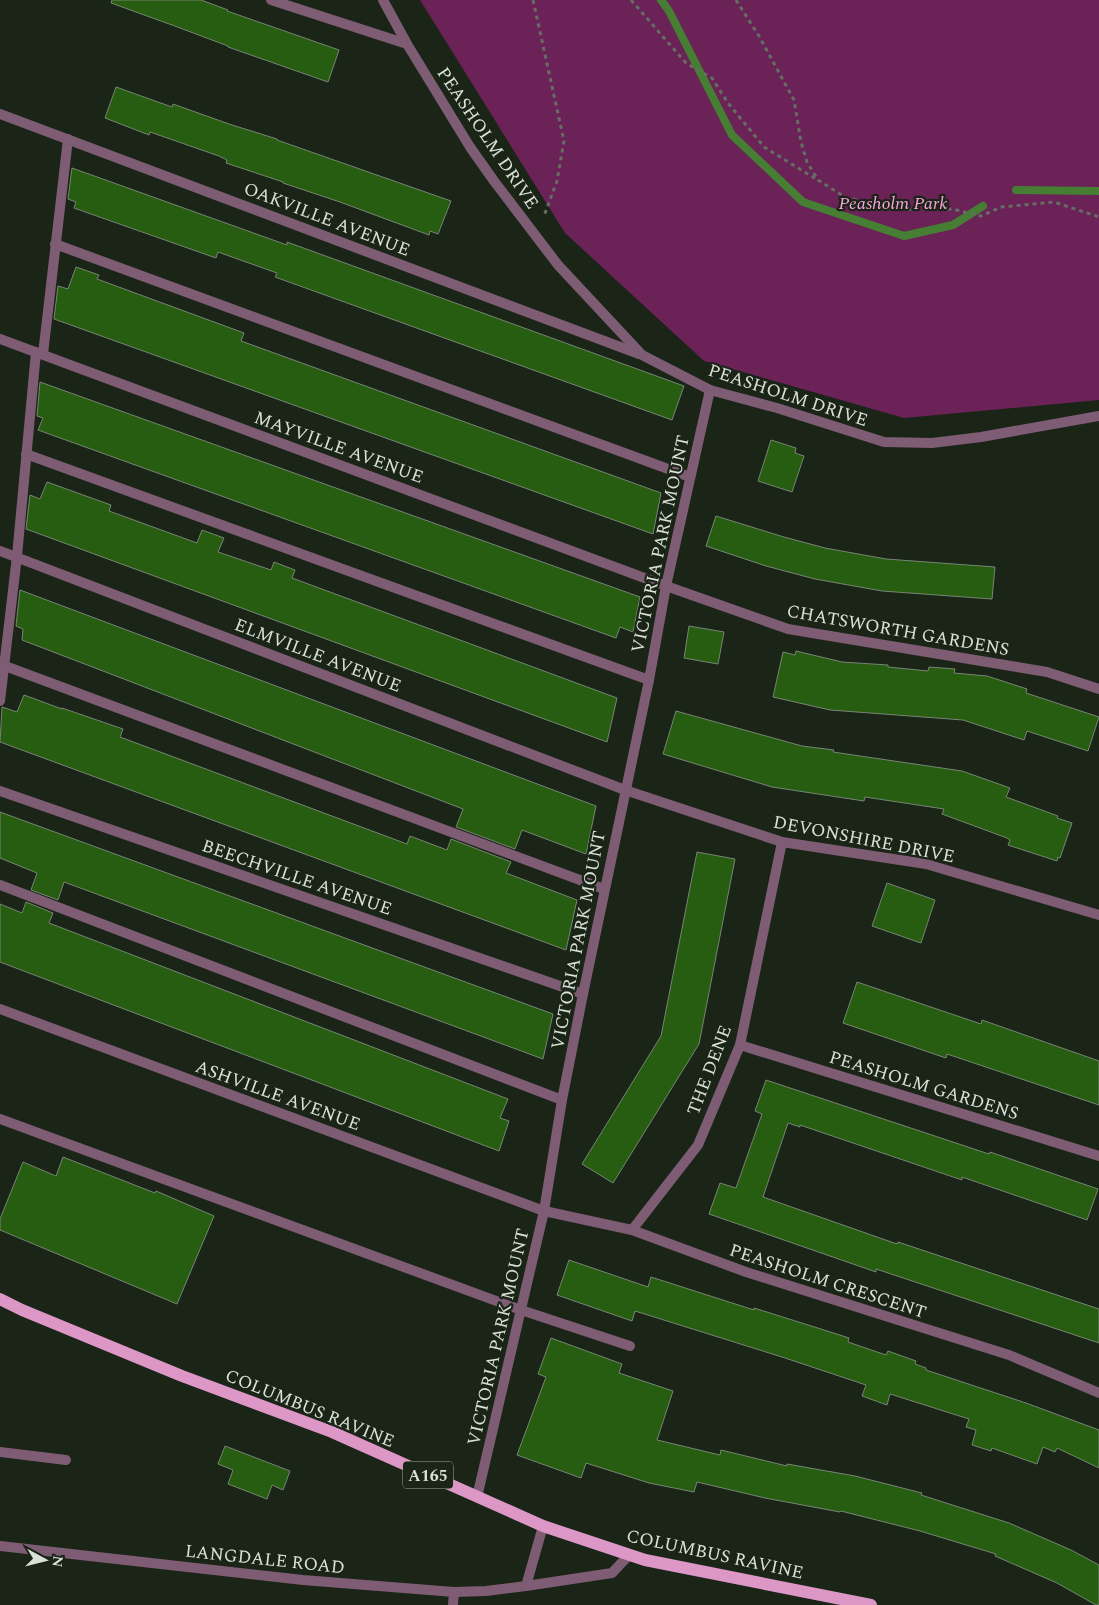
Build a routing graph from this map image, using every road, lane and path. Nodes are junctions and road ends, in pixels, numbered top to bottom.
1 (271, 0) edge
2 (383, 0) edge
3 (533, 0) edge
4 (631, 0) edge
5 (736, 0) edge
6 (407, 44) junction
7 (0, 114) edge
8 (68, 139) junction
9 (818, 180) junction
10 (1099, 217) edge
11 (536, 236) junction
12 (55, 244) junction
13 (0, 339) edge
14 (39, 353) junction
15 (642, 355) junction
16 (710, 390) junction
17 (1099, 416) edge
18 (26, 454) junction
19 (690, 476) junction
20 (0, 551) edge
21 (17, 556) junction
22 (666, 586) junction
23 (5, 666) junction
24 (649, 680) junction
25 (1099, 689) edge
26 (0, 701) edge
27 (625, 790) junction
28 (0, 791) edge
29 (782, 842) junction
30 (0, 885) edge
31 (604, 889) junction
32 (1099, 915) edge
33 (583, 994) junction
34 (0, 1009) edge
35 (740, 1045) junction
36 (562, 1100) junction
37 (0, 1119) edge
38 (1099, 1156) edge
39 (544, 1211) junction
40 (632, 1230) junction
41 (0, 1299) edge
42 (521, 1310) junction
43 (630, 1346) dead end
44 (1099, 1393) edge
45 (0, 1452) edge
46 (66, 1460) dead end
47 (477, 1497) junction
48 (543, 1526) junction
49 (0, 1546) edge
50 (629, 1555) junction
51 (526, 1586) junction
52 (454, 1592) junction
53 (453, 1605) edge
54 (871, 1605) edge

1 - 6 street
2 - 6 street, PEASHOLM DRIVE
3 - 11 path
4 - 9 path
5 - 9 path
6 - 11 street, PEASHOLM DRIVE
7 - 8 street, OAKVILLE AVENUE
8 - 12 street
8 - 15 street, OAKVILLE AVENUE
9 - 10 path
11 - 15 street, PEASHOLM DRIVE
12 - 14 street
12 - 19 street
13 - 14 street, MAYVILLE AVENUE
14 - 18 street
14 - 22 street, MAYVILLE AVENUE
15 - 16 street, PEASHOLM DRIVE
16 - 17 street, PEASHOLM DRIVE
16 - 19 street, VICTORIA PARK MOUNT
18 - 21 street
18 - 24 street
19 - 22 street, VICTORIA PARK MOUNT
20 - 21 street, ELMVILLE AVENUE
21 - 23 street
21 - 27 street, ELMVILLE AVENUE
22 - 24 street, VICTORIA PARK MOUNT
22 - 25 street, CHATSWORTH GARDENS
23 - 26 street
23 - 31 street
24 - 27 street, VICTORIA PARK MOUNT
27 - 29 street, DEVONSHIRE DRIVE
27 - 31 street, VICTORIA PARK MOUNT
28 - 33 street, BEECHVILLE AVENUE
29 - 32 street, DEVONSHIRE DRIVE
29 - 35 street, THE DENE
30 - 36 street
31 - 33 street, VICTORIA PARK MOUNT
33 - 36 street, VICTORIA PARK MOUNT
34 - 39 street, ASHVILLE AVENUE
35 - 38 street, PEASHOLM GARDENS
35 - 40 street, THE DENE
36 - 39 street, VICTORIA PARK MOUNT
37 - 42 street
39 - 40 street, PEASHOLM CRESCENT
39 - 42 street, VICTORIA PARK MOUNT
40 - 44 street, PEASHOLM CRESCENT
41 - 47 main road, COLUMBUS RAVINE / A165
42 - 43 street
42 - 47 street, VICTORIA PARK MOUNT
45 - 46 street
47 - 48 main road, COLUMBUS RAVINE / A165
48 - 50 main road, COLUMBUS RAVINE / A165
48 - 51 street
49 - 52 street, LANGDALE ROAD
50 - 51 street, LANGDALE ROAD
50 - 54 main road, COLUMBUS RAVINE / A165
51 - 52 street, LANGDALE ROAD
52 - 53 street

